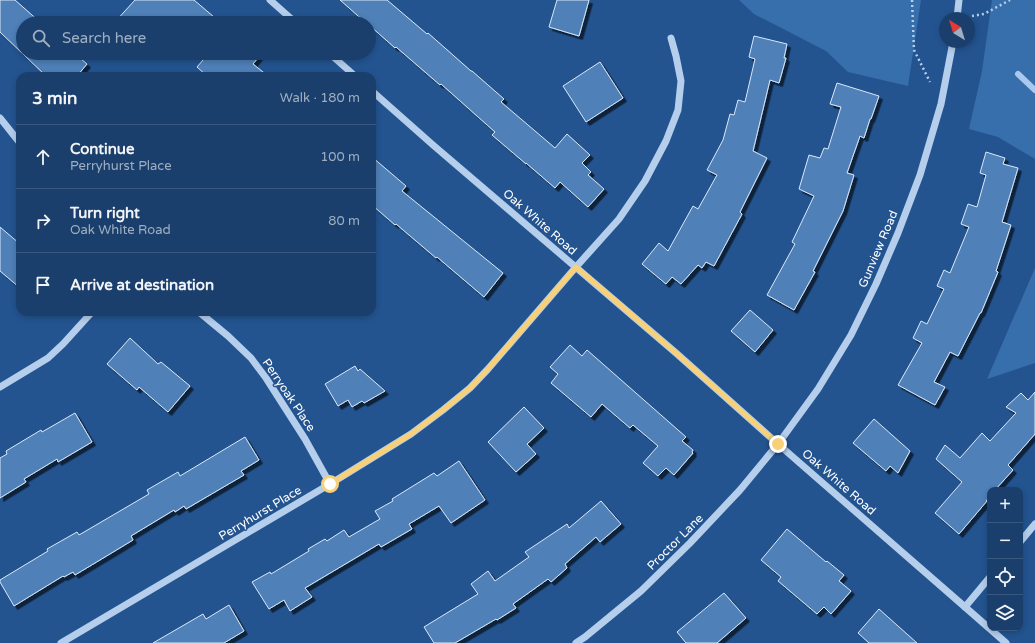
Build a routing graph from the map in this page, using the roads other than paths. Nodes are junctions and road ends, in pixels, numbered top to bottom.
1 (270, 0) edge
2 (959, 0) edge
3 (958, 12) edge
4 (288, 16) edge
5 (671, 38) dead end
6 (952, 48) edge
7 (337, 60) edge
8 (350, 72) edge
9 (376, 95) edge
10 (0, 118) edge
11 (16, 138) edge
12 (576, 267) junction
13 (88, 316) edge
14 (204, 316) edge
15 (0, 387) edge
16 (778, 444) junction
17 (330, 484) junction
18 (1035, 524) edge
19 (1023, 538) edge
20 (987, 581) edge
21 (965, 607) junction
22 (62, 643) edge
23 (576, 643) edge
24 (1006, 643) edge

1 - 4 street
2 - 3 street
5 - 12 street, Perryhurst Place
6 - 16 street, Gunview Road
7 - 8 street
9 - 12 street, Oak White Road
10 - 11 street
12 - 16 street, Oak White Road
12 - 17 street, Perryhurst Place
13 - 15 street
14 - 17 street, Perryoak Place
16 - 21 street, Oak White Road
16 - 23 street, Proctor Lane
17 - 22 street, Perryhurst Place
18 - 19 street
20 - 21 street
21 - 24 street, Oak White Road

